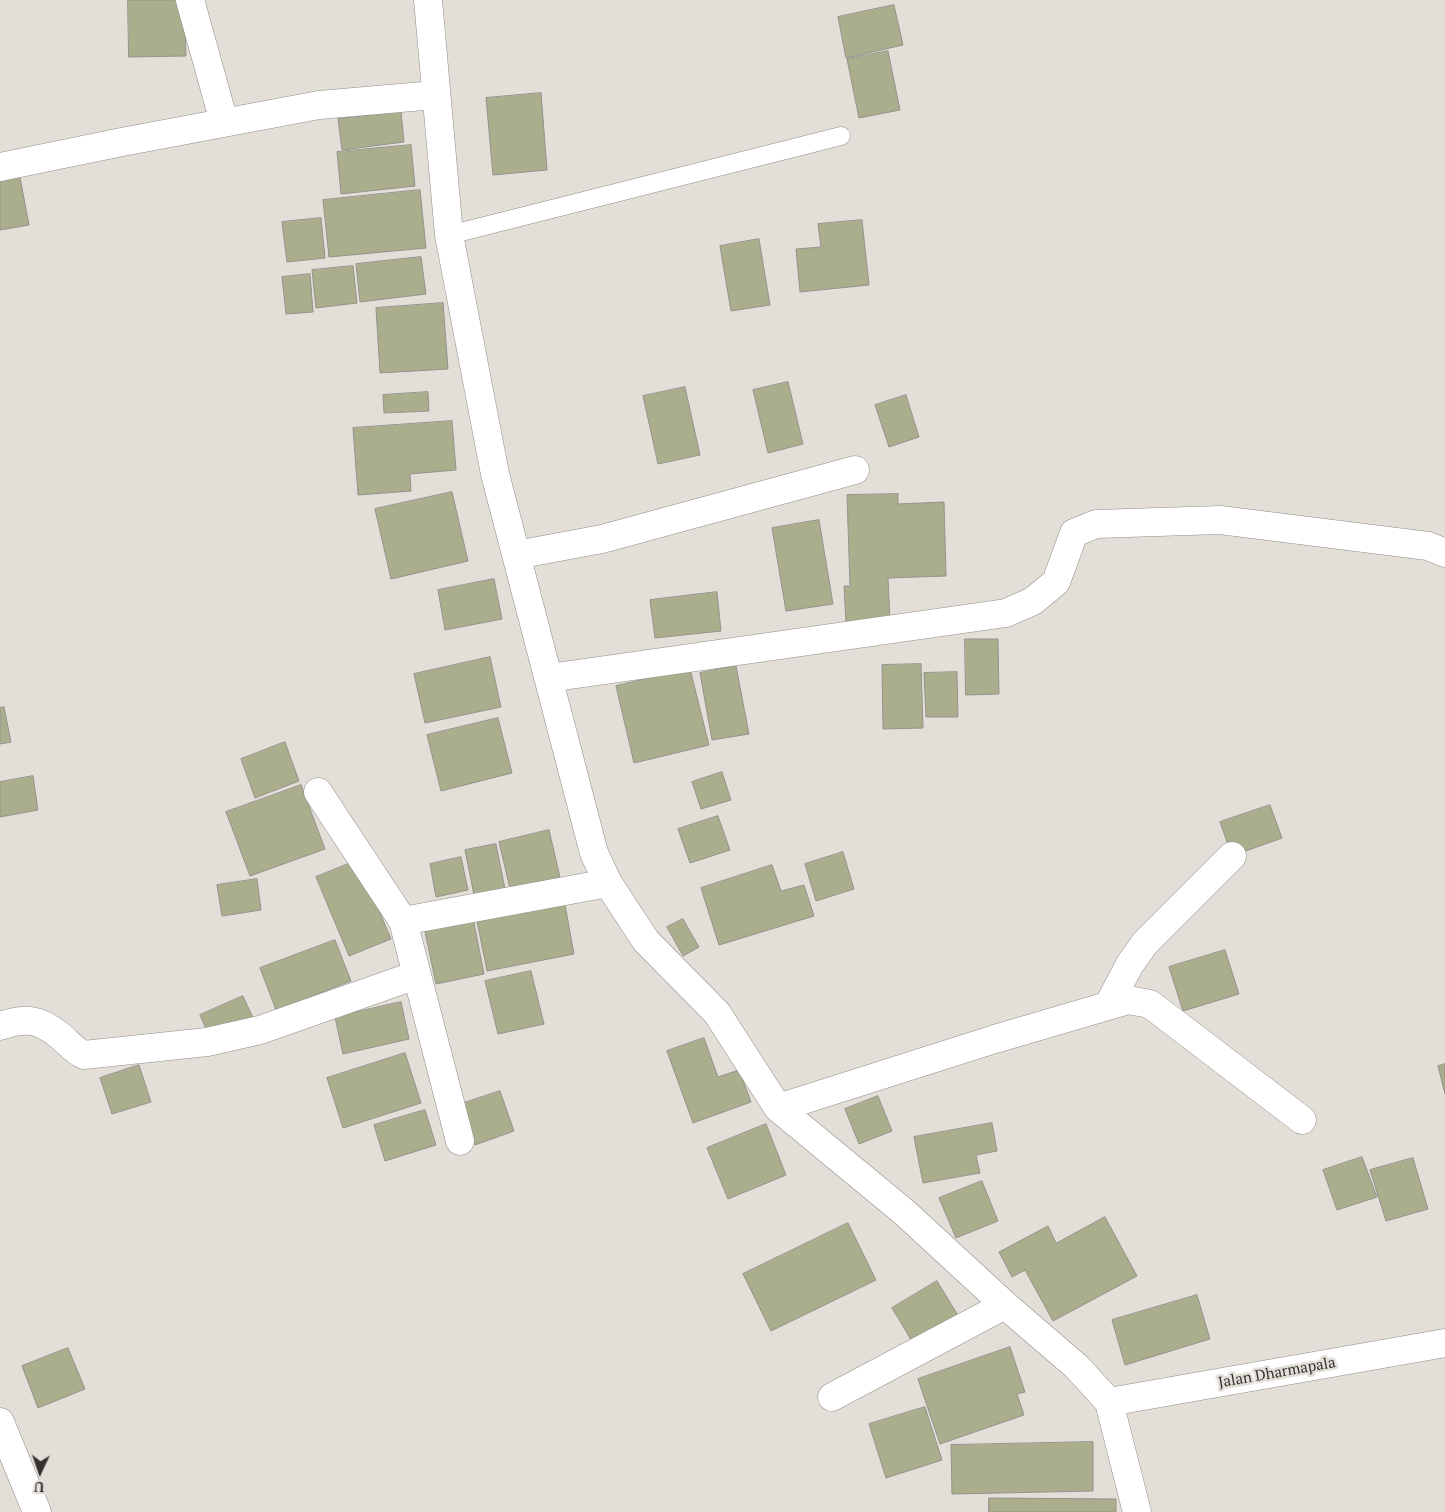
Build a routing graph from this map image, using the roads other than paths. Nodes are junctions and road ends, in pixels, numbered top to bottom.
1 (190, 0) edge
2 (428, 0) edge
3 (435, 95) junction
4 (224, 122) junction
5 (841, 136) dead end
6 (0, 167) edge
7 (449, 234) junction
8 (855, 470) dead end
9 (1445, 553) edge
10 (516, 555) junction
11 (548, 678) junction
12 (318, 792) dead end
13 (1232, 856) dead end
14 (608, 883) junction
15 (403, 921) junction
16 (416, 975) junction
17 (1109, 1004) junction
18 (0, 1026) edge
19 (778, 1108) junction
20 (1302, 1120) dead end
21 (460, 1141) dead end
22 (1005, 1305) junction
23 (1445, 1344) edge
24 (832, 1397) dead end
25 (1109, 1402) junction
26 (0, 1422) edge
27 (36, 1512) edge
28 (1137, 1512) edge

1 - 4 street
2 - 3 street
3 - 4 street
3 - 7 street
4 - 6 street
5 - 7 lane
7 - 10 street
8 - 10 street
9 - 11 street
10 - 11 street
11 - 14 street
12 - 15 street
13 - 17 street
14 - 15 street
14 - 19 street
15 - 16 street
16 - 18 street
16 - 21 street
17 - 19 street
17 - 20 street
19 - 22 street
22 - 24 street
22 - 25 street
23 - 25 street, Jalan Dharmapala
25 - 28 street
26 - 27 street

